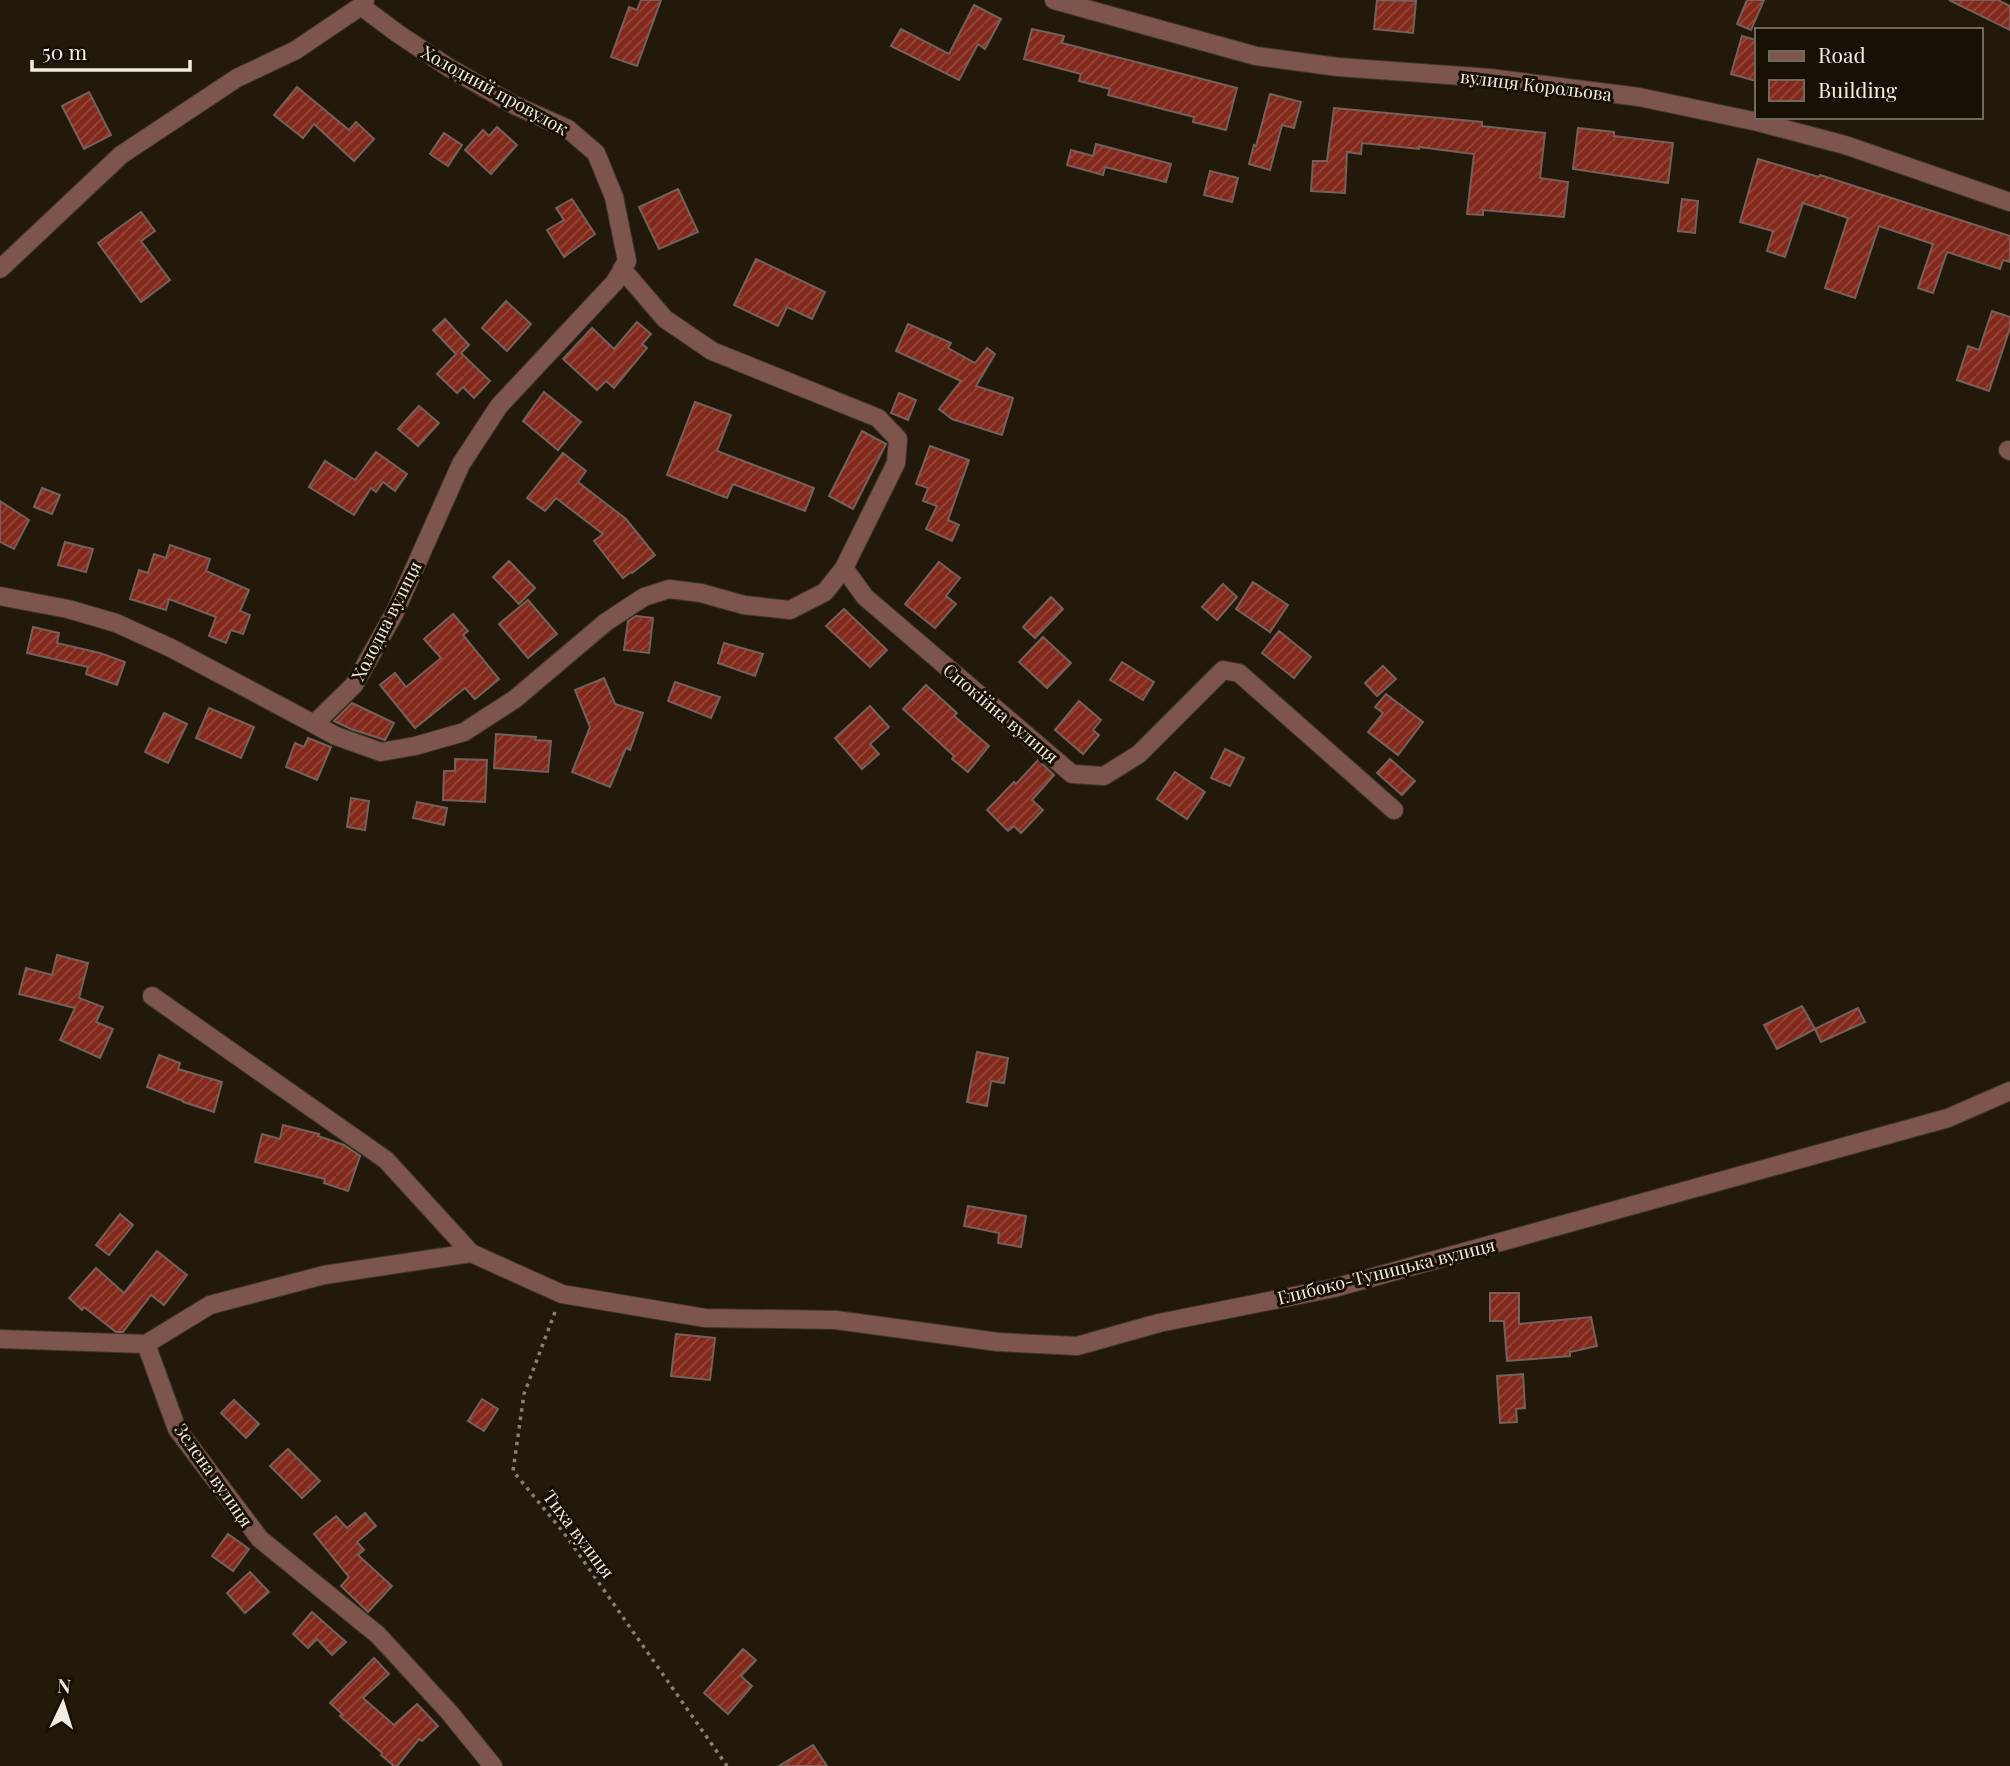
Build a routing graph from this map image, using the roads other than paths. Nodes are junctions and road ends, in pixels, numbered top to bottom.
1 (1054, 0) edge
2 (363, 3) edge
3 (2010, 202) edge
4 (0, 269) edge
5 (622, 270) junction
6 (844, 568) junction
7 (0, 596) edge
8 (314, 724) junction
9 (1394, 810) dead end
10 (152, 996) dead end
11 (2010, 1091) edge
12 (471, 1253) junction
13 (0, 1339) edge
14 (146, 1344) junction
15 (493, 1766) edge

1 - 3 street, вулиця Корольова
2 - 4 street
2 - 5 street, Холодний провулок
5 - 6 street
5 - 8 street, Холодна вулиця
6 - 8 street
6 - 9 street, Спокійна вулиця
7 - 8 street
10 - 12 street
11 - 12 street, Глибоко-Туницька вулиця
12 - 14 street
13 - 14 street
14 - 15 street, Зелена вулиця

